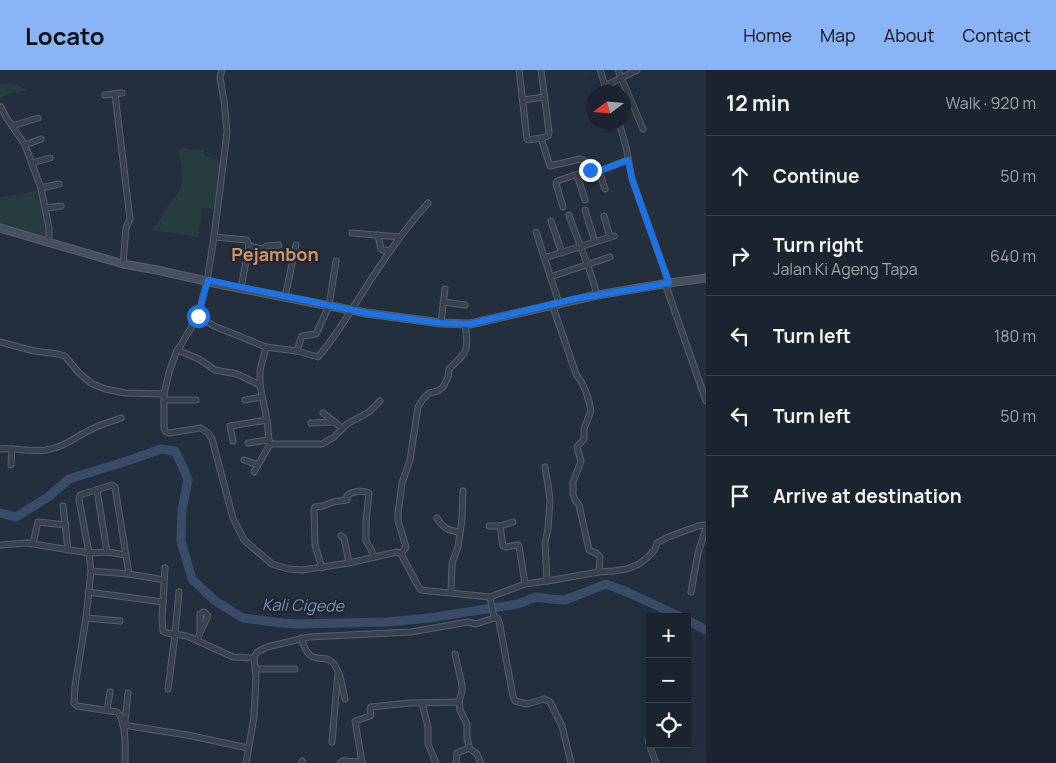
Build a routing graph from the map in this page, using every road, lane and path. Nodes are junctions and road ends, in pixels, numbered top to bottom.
1 (222, 70) edge
2 (519, 70) edge
3 (541, 70) edge
4 (600, 70) edge
5 (618, 70) edge
6 (637, 70) edge
7 (622, 78) junction
8 (605, 85) edge
9 (607, 85) edge
10 (122, 93) dead end
11 (115, 94) junction
12 (105, 96) dead end
13 (544, 97) junction
14 (523, 100) junction
15 (1, 108) dead end
16 (38, 118) dead end
17 (12, 126) junction
18 (642, 129) dead end
19 (621, 130) edge
20 (541, 138) junction
21 (41, 139) dead end
22 (25, 144) junction
23 (50, 158) dead end
24 (628, 160) junction
25 (32, 163) junction
26 (590, 170) junction
27 (599, 171) junction
28 (577, 175) junction
29 (59, 184) dead end
30 (41, 188) junction
31 (605, 189) dead end
32 (586, 200) dead end
33 (428, 203) dead end
34 (61, 206) dead end
35 (563, 207) dead end
36 (46, 208) junction
37 (585, 210) dead end
38 (569, 215) dead end
39 (604, 216) dead end
40 (551, 221) dead end
41 (0, 228) edge
42 (536, 232) dead end
43 (352, 233) dead end
44 (378, 235) junction
45 (214, 237) junction
46 (400, 237) junction
47 (49, 242) junction
48 (595, 242) junction
49 (279, 245) dead end
50 (296, 245) dead end
51 (249, 246) junction
52 (580, 247) junction
53 (390, 251) junction
54 (562, 253) junction
55 (610, 257) dead end
56 (544, 258) junction
57 (336, 261) dead end
58 (123, 264) junction
59 (588, 264) junction
60 (550, 276) junction
61 (706, 278) edge
62 (208, 280) junction
63 (667, 283) junction
64 (241, 288) junction
65 (445, 289) dead end
66 (597, 295) junction
67 (285, 297) junction
68 (443, 302) junction
69 (555, 304) junction
70 (465, 305) dead end
71 (329, 306) junction
72 (351, 310) junction
73 (198, 316) junction
74 (441, 323) junction
75 (465, 324) junction
76 (0, 342) edge
77 (266, 347) junction
78 (178, 350) junction
79 (298, 351) junction
80 (260, 385) junction
81 (164, 397) junction
82 (262, 397) junction
83 (196, 400) dead end
84 (244, 400) dead end
85 (380, 401) dead end
86 (706, 402) edge
87 (322, 413) dead end
88 (121, 418) dead end
89 (267, 420) junction
90 (336, 422) junction
91 (311, 423) dead end
92 (342, 428) junction
93 (233, 441) dead end
94 (269, 442) junction
95 (248, 444) dead end
96 (12, 448) junction
97 (0, 449) edge
98 (244, 460) dead end
99 (11, 465) dead end
100 (258, 466) junction
101 (544, 467) dead end
102 (254, 472) dead end
103 (97, 490) junction
104 (463, 491) dead end
105 (63, 506) dead end
106 (437, 518) dead end
107 (513, 522) dead end
108 (66, 525) junction
109 (489, 526) dead end
110 (500, 526) junction
111 (706, 526) edge
112 (460, 532) junction
113 (341, 536) dead end
114 (33, 543) junction
115 (0, 545) edge
116 (68, 550) junction
117 (107, 552) junction
118 (89, 553) junction
119 (401, 554) junction
120 (126, 555) junction
121 (374, 557) junction
122 (349, 563) junction
123 (165, 568) dead end
124 (322, 568) junction
125 (91, 571) junction
126 (599, 572) junction
127 (129, 574) junction
128 (164, 580) junction
129 (547, 581) junction
130 (525, 584) junction
131 (88, 592) junction
132 (179, 592) dead end
133 (451, 592) junction
134 (691, 592) dead end
135 (490, 598) junction
136 (163, 602) junction
137 (494, 615) junction
138 (86, 618) junction
139 (120, 621) dead end
140 (200, 631) dead end
141 (176, 634) junction
142 (301, 638) junction
143 (197, 640) junction
144 (455, 654) dead end
145 (254, 658) junction
146 (255, 669) junction
147 (295, 669) dead end
148 (338, 671) junction
149 (75, 686) junction
150 (81, 686) dead end
151 (168, 689) dead end
152 (110, 692) dead end
153 (128, 693) dead end
154 (344, 699) dead end
155 (459, 702) junction
156 (422, 703) junction
157 (107, 710) junction
158 (124, 725) junction
159 (332, 742) dead end
160 (248, 748) junction
161 (469, 748) junction
162 (651, 748) edge
163 (125, 763) edge
164 (246, 763) edge
165 (340, 763) edge
166 (436, 763) edge
167 (456, 763) edge
168 (481, 763) edge
169 (571, 763) edge
170 (656, 763) edge

1 - 45 street
2 - 14 street
3 - 13 street
4 - 8 street
5 - 7 street
6 - 7 street
7 - 9 street
7 - 18 street
10 - 11 street
11 - 12 street
11 - 58 street
13 - 14 street
13 - 20 street
14 - 20 street
15 - 17 street
16 - 17 street
17 - 22 street
19 - 24 street
20 - 26 street
21 - 22 street
22 - 25 street
23 - 25 street
24 - 27 street
24 - 63 street
25 - 30 street
26 - 27 street
26 - 28 street
27 - 31 street
28 - 32 street
28 - 35 street
29 - 30 street
30 - 36 street
33 - 46 street
34 - 36 street
36 - 47 street
37 - 48 street
38 - 52 street
39 - 48 street
40 - 54 street
41 - 47 street
42 - 56 street
43 - 44 street
44 - 46 street
44 - 53 street
45 - 51 street
45 - 62 street
46 - 53 street
47 - 58 street
48 - 52 street
49 - 51 street
50 - 67 street
51 - 64 street
52 - 54 street
52 - 59 street
53 - 72 street
54 - 56 street
55 - 59 street
56 - 60 street
57 - 71 street
58 - 62 street
59 - 60 street
59 - 66 street
60 - 69 street
61 - 63 street
62 - 64 street
62 - 73 street
63 - 66 street
63 - 86 street
64 - 67 street
65 - 68 street
66 - 69 street
67 - 71 street
68 - 70 street
68 - 74 street
69 - 75 street
69 - 126 street
71 - 72 street
71 - 79 street
72 - 74 street
72 - 79 street
73 - 77 street
73 - 78 street
74 - 75 street
75 - 119 street
76 - 81 street
77 - 79 street
77 - 80 street
78 - 80 street
78 - 81 street
80 - 82 street
81 - 83 street
81 - 124 street
82 - 84 street
82 - 89 street
85 - 92 street
87 - 90 street
88 - 96 street
89 - 93 street
89 - 94 street
90 - 91 street
90 - 92 street
92 - 94 street
94 - 95 street
94 - 100 street
96 - 97 street
96 - 99 street
98 - 100 street
100 - 102 street
101 - 129 street
103 - 117 street
103 - 118 street
103 - 120 street
104 - 112 street
105 - 108 street
106 - 112 street
107 - 110 street
108 - 114 street
108 - 116 street
109 - 110 street
110 - 130 street
111 - 126 street
111 - 134 street
112 - 133 street
113 - 122 street
114 - 115 street
114 - 116 street
116 - 118 street
117 - 118 street
117 - 120 street
118 - 125 street
119 - 121 street
119 - 133 street
120 - 127 street
121 - 122 street
121 - 124 street
122 - 124 street
123 - 128 street
125 - 127 street
125 - 131 street
126 - 129 street
127 - 128 street
128 - 136 street
129 - 130 street
130 - 135 street
131 - 136 street
131 - 138 street
132 - 141 street
133 - 135 street
135 - 137 street
136 - 141 street
137 - 142 street
137 - 169 street
138 - 139 street
138 - 149 street
140 - 143 street
141 - 143 street
141 - 151 street
142 - 145 street
142 - 148 street
143 - 145 street
144 - 155 street
145 - 146 street
146 - 147 street
146 - 160 street
148 - 154 street
148 - 159 street
149 - 150 street
149 - 157 street
152 - 157 street
153 - 158 street
155 - 156 street
155 - 161 street
156 - 165 street
156 - 166 street
157 - 158 street
158 - 160 street
158 - 163 street
160 - 164 street
161 - 167 street
161 - 168 street
162 - 170 street

